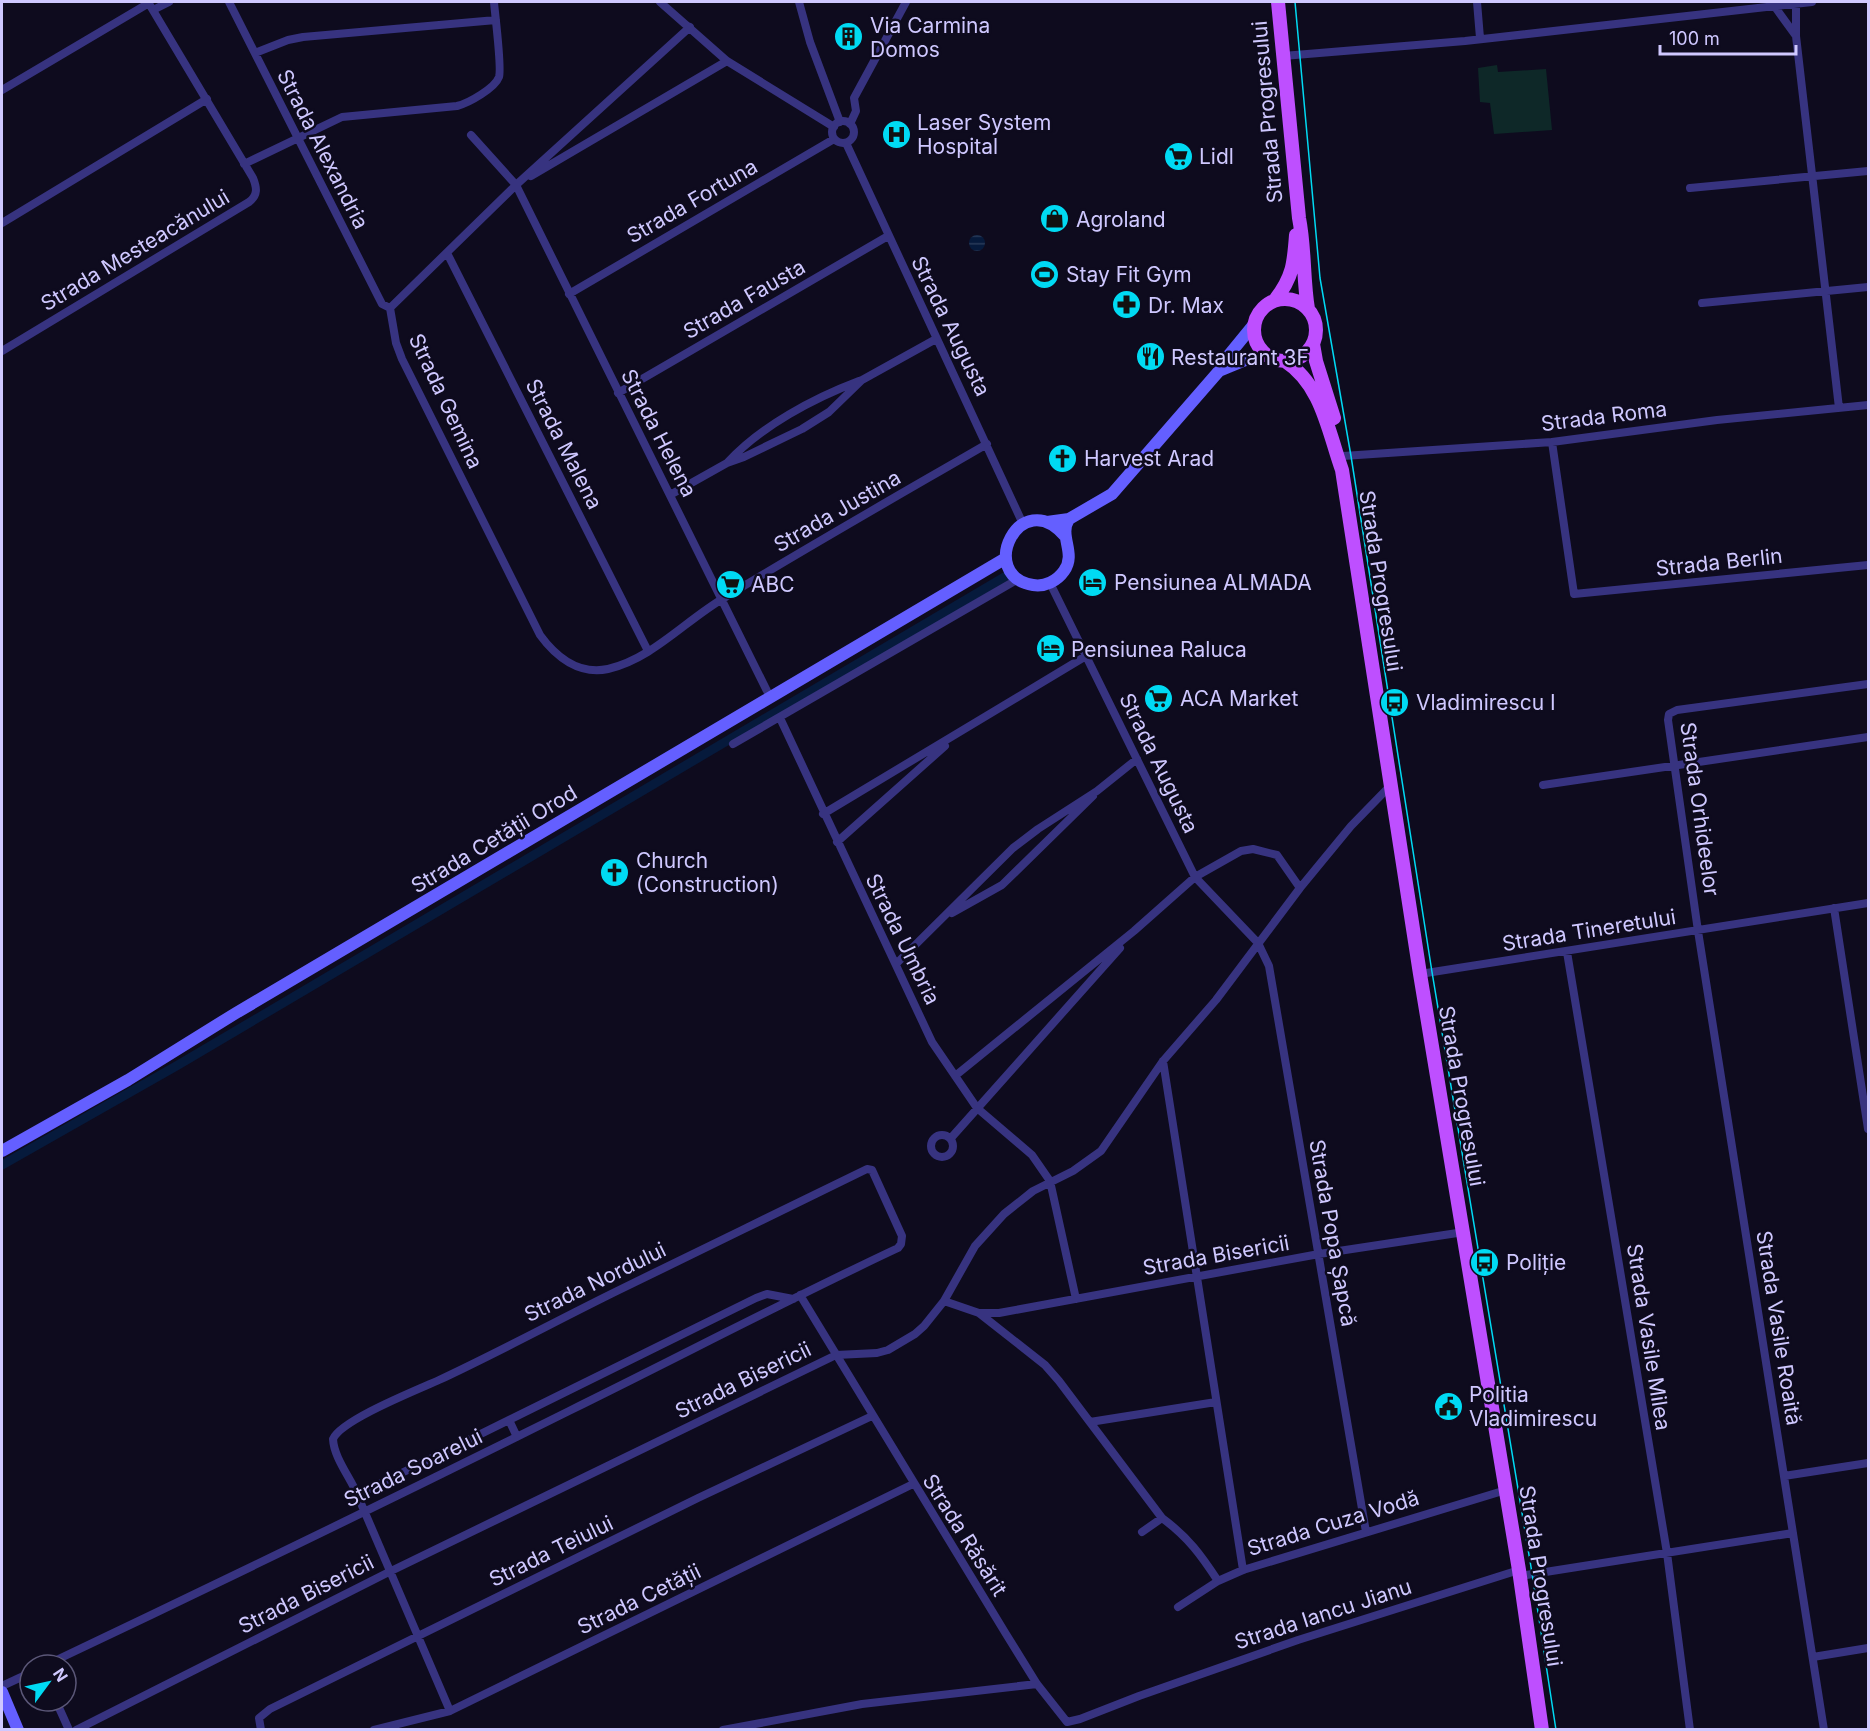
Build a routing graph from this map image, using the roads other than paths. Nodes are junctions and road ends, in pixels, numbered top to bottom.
1 (169, 2) edge
2 (229, 2) edge
3 (494, 2) edge
4 (660, 2) edge
5 (799, 2) edge
6 (906, 2) edge
7 (1278, 2) edge
8 (1478, 2) edge
9 (1812, 2) edge
10 (1796, 4) junction
11 (150, 5) edge
12 (1775, 7) junction
13 (496, 20) junction
14 (690, 27) junction
15 (1796, 36) junction
16 (1480, 38) junction
17 (255, 53) junction
18 (1283, 56) junction
19 (728, 61) junction
20 (2, 90) edge
21 (207, 99) junction
22 (837, 124) junction
23 (850, 124) junction
24 (471, 135) dead end
25 (298, 138) junction
26 (834, 139) junction
27 (846, 143) junction
28 (244, 164) junction
29 (1869, 171) edge
30 (1812, 176) junction
31 (516, 185) junction
32 (1690, 188) dead end
33 (1299, 218) junction
34 (2, 223) edge
35 (888, 236) junction
36 (447, 253) junction
37 (1869, 287) edge
38 (1826, 292) junction
39 (569, 294) junction
40 (1275, 300) junction
41 (1702, 303) dead end
42 (390, 308) junction
43 (1308, 309) junction
44 (1255, 323) junction
45 (936, 339) junction
46 (1313, 344) junction
47 (2, 351) edge
48 (1267, 355) junction
49 (1285, 361) junction
50 (1220, 372) junction
51 (862, 380) junction
52 (618, 393) junction
53 (1869, 405) edge
54 (1839, 408) junction
55 (1552, 442) junction
56 (987, 444) junction
57 (727, 463) junction
58 (1343, 463) junction
59 (670, 495) junction
60 (1069, 519) junction
61 (1047, 522) junction
62 (1023, 524) junction
63 (1065, 536) junction
64 (1006, 558) junction
65 (1869, 565) edge
66 (1020, 580) junction
67 (1050, 583) junction
68 (722, 599) junction
69 (648, 651) junction
70 (1086, 656) junction
71 (1869, 684) edge
72 (770, 697) junction
73 (780, 718) junction
74 (962, 732) junction
75 (1869, 737) edge
76 (733, 744) dead end
77 (1137, 759) junction
78 (1676, 767) junction
79 (1543, 784) dead end
80 (1390, 785) junction
81 (1098, 791) junction
82 (823, 814) junction
83 (837, 843) junction
84 (1195, 877) junction
85 (1300, 888) junction
86 (1869, 903) edge
87 (1834, 908) junction
88 (944, 917) junction
89 (1134, 931) junction
90 (1698, 931) junction
91 (1258, 943) junction
92 (1567, 952) junction
93 (896, 964) junction
94 (1420, 974) junction
95 (1163, 1061) junction
96 (955, 1076) junction
97 (977, 1108) junction
98 (1869, 1129) edge
99 (951, 1138) dead end
100 (2, 1151) edge
101 (1050, 1181) junction
102 (1464, 1232) junction
103 (898, 1248) joint
104 (1318, 1254) junction
105 (1197, 1276) junction
106 (796, 1297) junction
107 (1076, 1299) junction
108 (944, 1301) junction
109 (979, 1313) junction
110 (836, 1355) junction
111 (1216, 1402) junction
112 (872, 1416) junction
113 (509, 1420) junction
114 (1090, 1422) junction
115 (517, 1437) junction
116 (1869, 1463) edge
117 (1784, 1476) junction
118 (913, 1484) junction
119 (1506, 1490) junction
120 (357, 1495) junction
121 (363, 1512) junction
122 (1162, 1518) junction
123 (1142, 1532) dead end
124 (1366, 1532) junction
125 (1793, 1533) junction
126 (1667, 1553) junction
127 (1243, 1570) junction
128 (389, 1572) junction
129 (1519, 1573) junction
130 (1218, 1581) junction
131 (1179, 1607) dead end
132 (418, 1636) junction
133 (1869, 1648) edge
134 (71, 1653) edge
135 (1813, 1658) junction
136 (18, 1679) edge
137 (1037, 1684) junction
138 (2, 1686) edge
139 (2, 1692) edge
140 (1139, 1696) joint
141 (450, 1711) junction
142 (61, 1713) edge
143 (18, 1730) edge
144 (69, 1730) edge
145 (76, 1730) edge
146 (261, 1730) edge
147 (374, 1730) edge
148 (723, 1730) edge
149 (1542, 1730) edge
150 (1690, 1730) edge
151 (1824, 1730) edge

1 - 11 street
2 - 17 street, Strada Alexandria
3 - 13 street
4 - 14 street
5 - 22 street
6 - 23 street
7 - 18 main road, Strada Progresului
8 - 16 street
9 - 10 street
10 - 12 street
10 - 15 street
11 - 20 street
11 - 21 street
12 - 15 street
12 - 16 street
13 - 17 street
13 - 25 street
14 - 19 street
14 - 31 street
15 - 30 street
16 - 18 street
17 - 25 street, Strada Alexandria
18 - 33 main road, Strada Progresului
19 - 22 street
19 - 31 street
21 - 28 street
21 - 34 street
22 - 23 street
22 - 26 street
23 - 27 street
24 - 31 street, Strada Helena
25 - 28 street
25 - 42 street, Strada Alexandria
26 - 27 street
26 - 39 street, Strada Fortuna
27 - 35 street, Strada Augusta
28 - 47 street, Strada Mesteacănului
29 - 30 street
30 - 32 street
30 - 38 street
31 - 36 street
31 - 39 street, Strada Helena
33 - 40 main road, Strada Progresului
33 - 43 main road, Strada Progresului
35 - 45 street, Strada Augusta
35 - 52 street, Strada Fausta
36 - 42 street
36 - 69 street, Strada Malena
37 - 38 street
38 - 41 street
38 - 54 street
39 - 52 street, Strada Helena
40 - 43 main road
40 - 44 main road
42 - 69 street, Strada Gemina
43 - 46 main road
44 - 48 main road
44 - 50 street
45 - 51 street
45 - 56 street, Strada Augusta
46 - 49 main road
46 - 58 main road, Strada Progresului
48 - 49 main road
48 - 50 street
49 - 58 main road, Strada Progresului
50 - 60 street
51 - 57 street
51 - 57 street
52 - 59 street, Strada Helena
53 - 54 street, Strada Roma
54 - 55 street, Strada Roma
55 - 58 street, Strada Roma
55 - 65 street, Strada Berlin
56 - 62 street, Strada Augusta
56 - 68 street, Strada Justina
57 - 59 street
58 - 80 main road, Strada Progresului
59 - 68 street, Strada Helena
60 - 61 street
60 - 63 street
61 - 62 street
61 - 63 street
62 - 64 street
63 - 67 street
64 - 66 street
64 - 72 street, Strada Cetății Orod
66 - 67 street
66 - 73 street
67 - 70 street, Strada Augusta
68 - 69 street, Strada Justina
68 - 72 street, Strada Helena
70 - 74 street
70 - 77 street, Strada Augusta
71 - 78 street, Strada Orhideelor
72 - 100 street, Strada Cetății Orod
73 - 76 street
73 - 82 street, Strada Umbria
74 - 82 street
74 - 83 street
75 - 78 street
77 - 81 street
77 - 84 street, Strada Augusta
78 - 79 street
78 - 90 street, Strada Orhideelor
80 - 85 street
80 - 94 main road, Strada Progresului
81 - 88 street
81 - 88 street
82 - 83 street, Strada Umbria
83 - 93 street, Strada Umbria
84 - 85 street
84 - 89 street
84 - 91 street, Strada Augusta
85 - 91 street
86 - 87 street, Strada Tineretului
87 - 90 street, Strada Tineretului
87 - 98 street
88 - 93 street
89 - 96 street
89 - 97 street
90 - 92 street, Strada Tineretului
90 - 117 street, Strada Vasile Roaită
91 - 95 street
91 - 104 street, Strada Popa Șapcă
92 - 94 street, Strada Tineretului
92 - 126 street, Strada Vasile Milea
93 - 96 street, Strada Umbria
94 - 102 main road, Strada Progresului
95 - 101 street
95 - 105 street
96 - 97 street, Strada Umbria
97 - 99 street
97 - 101 street, Strada Umbria
101 - 107 street
101 - 108 street
102 - 104 street, Strada Bisericii
102 - 119 main road, Strada Progresului
103 - 106 street, Strada Soarelui
103 - 120 street, Strada Nordului
104 - 105 street, Strada Bisericii
104 - 124 street, Strada Popa Șapcă
105 - 107 street, Strada Bisericii
105 - 111 street
106 - 110 street, Strada Răsărit
106 - 113 street, Strada Soarelui
106 - 115 street, Strada Soarelui
107 - 109 street, Strada Bisericii
108 - 109 street, Strada Bisericii
108 - 110 street, Strada Bisericii
109 - 114 street
110 - 112 street, Strada Răsărit
110 - 128 street, Strada Bisericii
111 - 114 street
111 - 127 street
112 - 118 street, Strada Răsărit
112 - 132 street, Strada Teiului
113 - 115 street
113 - 120 street, Strada Soarelui
114 - 122 street
115 - 121 street, Strada Soarelui
116 - 117 street
117 - 125 street, Strada Vasile Roaită
118 - 137 street, Strada Răsărit
118 - 141 street, Strada Cetății
119 - 124 street, Strada Cuza Vodă
119 - 129 main road, Strada Progresului
120 - 121 street, Strada Nordului
121 - 128 street, Strada Nordului
121 - 134 street, Strada Soarelui
122 - 123 street
122 - 130 street
124 - 127 street, Strada Cuza Vodă
125 - 126 street, Strada Iancu Jianu
125 - 135 street, Strada Vasile Roaită
126 - 129 street, Strada Iancu Jianu
126 - 150 street, Strada Vasile Milea
127 - 130 street, Strada Cuza Vodă
128 - 132 street, Strada Nordului
128 - 145 street, Strada Bisericii
129 - 140 street, Strada Iancu Jianu
129 - 149 main road, Strada Progresului
130 - 131 street, Strada Cuza Vodă
132 - 141 street, Strada Nordului
132 - 146 street, Strada Teiului
133 - 135 street
135 - 151 street, Strada Vasile Roaită
136 - 138 street
137 - 140 street, Strada Răsărit
137 - 148 street
139 - 143 street
141 - 147 street, Strada Cetății
142 - 144 street

